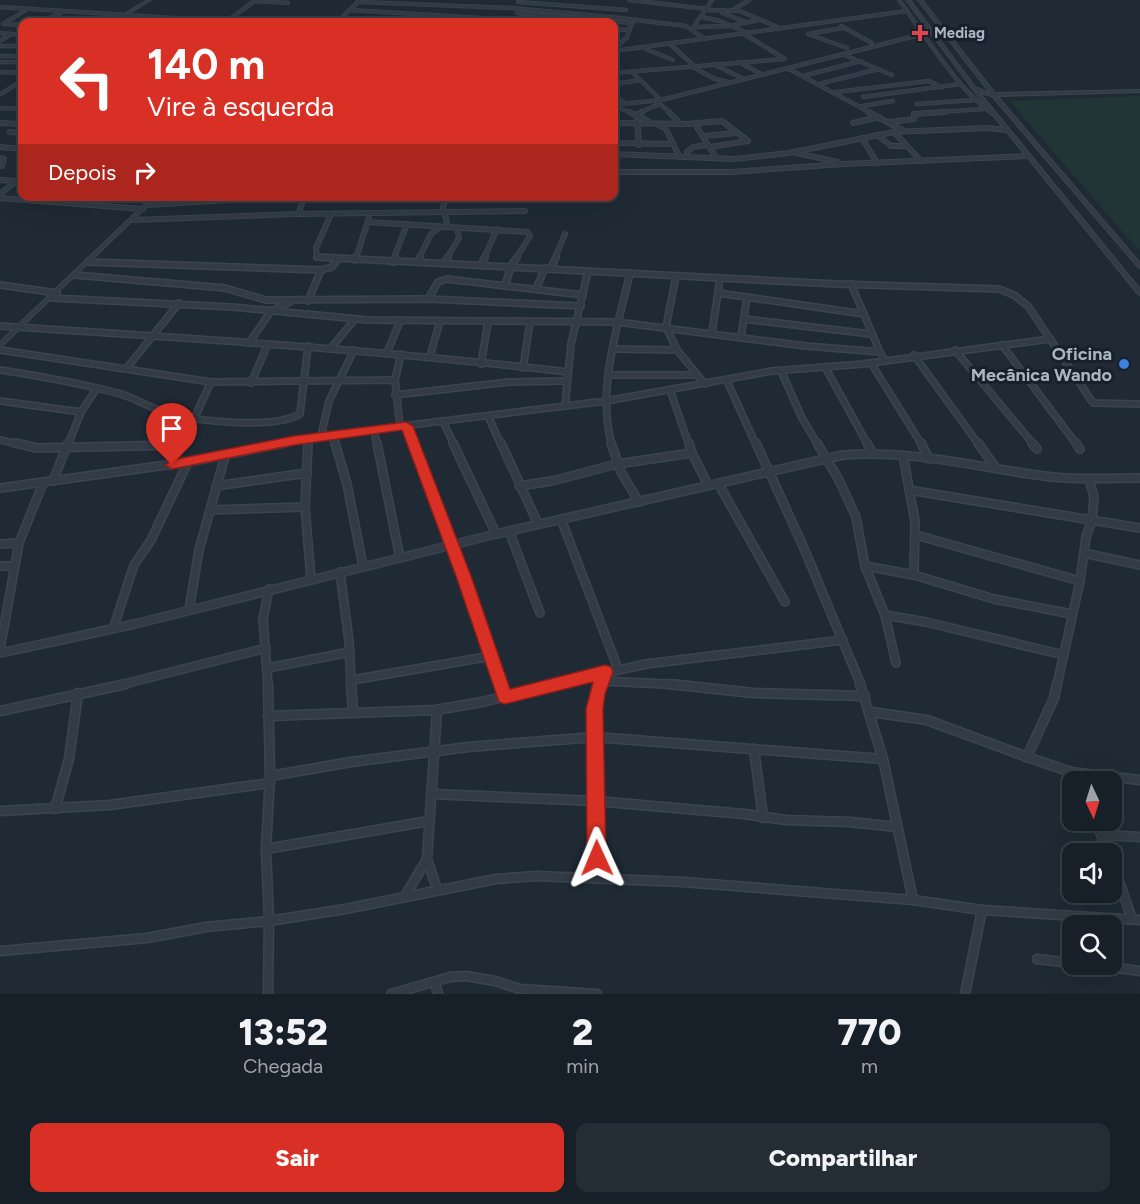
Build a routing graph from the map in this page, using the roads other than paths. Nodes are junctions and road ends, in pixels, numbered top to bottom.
1 (149, 0) edge
2 (255, 0) edge
3 (409, 0) edge
4 (433, 0) edge
5 (632, 0) edge
6 (679, 0) edge
7 (712, 0) edge
8 (749, 0) edge
9 (899, 0) edge
10 (908, 0) edge
11 (920, 0) edge
12 (359, 1) edge
13 (505, 1) edge
14 (519, 1) edge
15 (655, 1) edge
16 (288, 3) dead end
17 (379, 3) junction
18 (532, 3) junction
19 (404, 4) junction
20 (673, 4) junction
21 (562, 5) junction
22 (429, 6) junction
23 (0, 7) edge
24 (581, 7) junction
25 (504, 8) junction
26 (512, 8) junction
27 (27, 9) junction
28 (351, 9) junction
29 (525, 9) junction
30 (626, 10) junction
31 (707, 10) junction
32 (719, 11) junction
33 (731, 11) junction
34 (907, 11) junction
35 (64, 12) junction
36 (556, 12) junction
37 (79, 13) junction
38 (517, 13) junction
39 (575, 14) junction
40 (124, 16) junction
41 (513, 16) junction
42 (701, 16) junction
43 (473, 17) junction
44 (50, 18) edge
45 (70, 18) edge
46 (120, 18) edge
47 (158, 18) edge
48 (231, 18) edge
49 (341, 18) edge
50 (470, 18) edge
51 (484, 18) edge
52 (510, 18) edge
53 (517, 18) edge
54 (572, 18) joint
55 (591, 18) edge
56 (639, 20) junction
57 (759, 20) junction
58 (618, 21) edge
59 (618, 21) edge
60 (627, 22) junction
61 (832, 22) junction
62 (750, 23) junction
63 (18, 25) edge
64 (730, 26) junction
65 (693, 28) junction
66 (783, 28) junction
67 (843, 28) junction
68 (618, 29) edge
69 (628, 30) junction
70 (817, 32) junction
71 (931, 32) junction
72 (0, 33) edge
73 (925, 33) junction
74 (11, 34) junction
75 (746, 34) junction
76 (18, 35) edge
77 (705, 39) junction
78 (1, 41) edge
79 (872, 43) dead end
80 (670, 44) junction
81 (838, 45) junction
82 (0, 46) edge
83 (13, 46) junction
84 (18, 46) edge
85 (618, 47) edge
86 (641, 48) junction
87 (847, 48) dead end
88 (618, 50) edge
89 (842, 54) junction
90 (0, 56) edge
91 (18, 56) edge
92 (673, 60) dead end
93 (738, 61) junction
94 (861, 61) junction
95 (0, 62) edge
96 (18, 62) edge
97 (711, 63) junction
98 (692, 65) junction
99 (788, 69) junction
100 (879, 69) junction
101 (0, 72) edge
102 (632, 72) junction
103 (18, 73) edge
104 (618, 73) edge
105 (763, 75) junction
106 (892, 75) dead end
107 (803, 76) junction
108 (745, 79) junction
109 (640, 80) junction
110 (732, 82) junction
111 (969, 82) junction
112 (618, 83) edge
113 (985, 83) junction
114 (18, 84) edge
115 (819, 84) junction
116 (961, 84) junction
117 (941, 87) junction
118 (973, 87) junction
119 (1140, 89) edge
120 (835, 92) junction
121 (990, 93) junction
122 (1012, 93) junction
123 (0, 95) edge
124 (863, 97) dead end
125 (618, 98) edge
126 (893, 100) dead end
127 (975, 100) junction
128 (659, 102) junction
129 (646, 103) junction
130 (1000, 103) junction
131 (626, 104) junction
132 (917, 104) dead end
133 (984, 104) junction
134 (618, 105) edge
135 (861, 106) junction
136 (0, 108) edge
137 (618, 108) edge
138 (18, 109) edge
139 (635, 114) junction
140 (879, 117) junction
141 (889, 122) junction
142 (618, 123) edge
143 (636, 123) junction
144 (651, 123) junction
145 (853, 123) dead end
146 (2, 124) edge
147 (18, 124) edge
148 (618, 124) edge
149 (681, 124) junction
150 (695, 124) junction
151 (663, 125) junction
152 (1007, 130) junction
153 (904, 131) junction
154 (10, 132) dead end
155 (894, 132) junction
156 (18, 133) edge
157 (738, 133) junction
158 (877, 135) junction
159 (703, 136) junction
160 (862, 138) junction
161 (674, 144) junction
162 (618, 145) edge
163 (639, 145) junction
164 (709, 146) junction
165 (906, 146) junction
166 (0, 147) edge
167 (18, 149) edge
168 (714, 152) junction
169 (618, 153) edge
170 (789, 153) junction
171 (679, 156) junction
172 (1028, 156) junction
173 (688, 157) junction
174 (0, 158) edge
175 (704, 158) junction
176 (716, 158) junction
177 (921, 162) junction
178 (877, 163) junction
179 (844, 164) junction
180 (2, 166) dead end
181 (618, 172) edge
182 (0, 180) edge
183 (17, 181) joint
184 (0, 196) edge
185 (18, 197) edge
186 (66, 201) edge
187 (151, 201) edge
188 (225, 201) edge
189 (303, 201) edge
190 (445, 201) edge
191 (146, 207) junction
192 (443, 207) junction
193 (525, 211) dead end
194 (370, 212) junction
195 (429, 213) junction
196 (446, 213) junction
197 (298, 214) junction
198 (331, 214) junction
199 (133, 220) junction
200 (368, 222) junction
201 (407, 224) junction
202 (440, 226) junction
203 (448, 227) junction
204 (457, 228) junction
205 (497, 229) junction
206 (565, 234) dead end
207 (338, 259) junction
208 (355, 260) junction
209 (418, 261) junction
210 (88, 262) junction
211 (393, 262) junction
212 (445, 262) junction
213 (481, 265) junction
214 (1140, 266) edge
215 (511, 267) junction
216 (548, 268) junction
217 (321, 270) junction
218 (588, 270) junction
219 (630, 273) junction
220 (75, 275) junction
221 (676, 276) junction
222 (720, 278) junction
223 (1127, 278) junction
224 (1140, 281) edge
225 (851, 284) junction
226 (0, 285) edge
227 (505, 286) junction
228 (1140, 288) edge
229 (536, 289) junction
230 (718, 293) junction
231 (1140, 293) edge
232 (54, 295) junction
233 (583, 296) junction
234 (747, 297) junction
235 (428, 299) junction
236 (292, 301) junction
237 (308, 301) junction
238 (179, 303) junction
239 (581, 306) junction
240 (271, 311) junction
241 (864, 314) junction
242 (355, 319) junction
243 (744, 319) junction
244 (400, 321) junction
245 (440, 321) junction
246 (488, 322) junction
247 (530, 322) junction
248 (575, 322) junction
249 (617, 322) junction
250 (0, 326) edge
251 (19, 327) junction
252 (666, 327) junction
253 (712, 333) junction
254 (871, 334) junction
255 (153, 335) junction
256 (741, 337) junction
257 (1050, 339) junction
258 (249, 343) junction
259 (268, 344) junction
260 (0, 345) edge
261 (1002, 345) junction
262 (308, 346) junction
263 (331, 348) junction
264 (615, 349) junction
265 (0, 350) edge
266 (354, 350) junction
267 (676, 350) junction
268 (955, 350) junction
269 (880, 352) junction
270 (387, 353) junction
271 (401, 354) junction
272 (914, 355) junction
273 (430, 356) junction
274 (884, 360) junction
275 (871, 363) junction
276 (481, 364) junction
277 (825, 367) junction
278 (523, 368) junction
279 (126, 369) junction
280 (0, 370) edge
281 (781, 371) junction
282 (568, 372) junction
283 (610, 375) junction
284 (696, 375) junction
285 (395, 380) junction
286 (567, 381) junction
287 (727, 381) junction
288 (211, 382) junction
289 (303, 382) junction
290 (337, 382) junction
291 (251, 383) junction
292 (705, 384) junction
293 (97, 388) junction
294 (670, 390) junction
295 (395, 395) junction
296 (606, 400) junction
297 (0, 401) edge
298 (1140, 404) edge
299 (565, 406) junction
300 (81, 412) junction
301 (488, 416) junction
302 (195, 417) junction
303 (443, 421) junction
304 (403, 426) junction
305 (374, 430) junction
306 (332, 435) junction
307 (321, 436) junction
308 (308, 438) junction
309 (0, 440) edge
310 (182, 445) junction
311 (69, 446) junction
312 (1037, 449) dead end
313 (1080, 449) dead end
314 (872, 452) junction
315 (692, 453) junction
316 (903, 455) junction
317 (225, 456) junction
318 (825, 459) junction
319 (929, 459) junction
320 (188, 462) junction
321 (617, 464) junction
322 (172, 465) junction
323 (996, 468) junction
324 (767, 471) junction
325 (307, 473) junction
326 (1140, 478) edge
327 (1089, 479) junction
328 (53, 481) junction
329 (43, 483) junction
330 (718, 483) junction
331 (708, 485) junction
332 (216, 486) junction
333 (519, 486) junction
334 (0, 488) edge
335 (909, 490) junction
336 (639, 502) junction
337 (306, 507) junction
338 (210, 510) junction
339 (561, 519) junction
340 (1092, 520) junction
341 (538, 524) junction
342 (1140, 528) edge
343 (509, 531) junction
344 (496, 534) junction
345 (916, 535) junction
346 (0, 543) edge
347 (18, 543) junction
348 (452, 545) junction
349 (1084, 553) junction
350 (400, 558) junction
351 (1140, 565) edge
352 (0, 566) edge
353 (13, 566) junction
354 (363, 566) junction
355 (865, 566) junction
356 (340, 572) junction
357 (914, 575) junction
358 (311, 579) junction
359 (1080, 581) junction
360 (269, 589) junction
361 (785, 602) dead end
362 (4, 606) edge
363 (189, 610) junction
364 (540, 612) dead end
365 (1072, 614) junction
366 (885, 615) junction
367 (113, 629) junction
368 (843, 640) junction
369 (266, 648) junction
370 (0, 651) edge
371 (350, 652) junction
372 (1064, 655) junction
373 (492, 656) junction
374 (896, 663) dead end
375 (268, 668) junction
376 (618, 669) junction
377 (605, 672) junction
378 (352, 680) junction
379 (601, 681) junction
380 (78, 693) junction
381 (865, 696) junction
382 (505, 697) junction
383 (437, 710) junction
384 (0, 711) edge
385 (871, 712) junction
386 (353, 713) junction
387 (268, 716) junction
388 (596, 737) junction
389 (754, 749) junction
390 (433, 751) junction
391 (1027, 757) junction
392 (883, 759) junction
393 (1068, 771) edge
394 (1122, 778) edge
395 (270, 780) junction
396 (1140, 780) edge
397 (431, 794) junction
398 (595, 801) junction
399 (55, 809) junction
400 (0, 811) edge
401 (764, 818) junction
402 (429, 821) junction
403 (897, 827) junction
404 (1100, 831) edge
405 (1102, 835) junction
406 (1140, 837) edge
407 (1105, 843) edge
408 (266, 849) junction
409 (427, 859) junction
410 (597, 877) junction
411 (1122, 885) edge
412 (437, 889) junction
413 (405, 896) junction
414 (913, 900) junction
415 (982, 910) junction
416 (1136, 919) edge
417 (269, 921) junction
418 (0, 951) edge
419 (1037, 958) dead end
420 (1062, 962) edge
421 (1122, 969) edge
422 (1140, 971) edge
423 (435, 982) junction
424 (521, 991) edge
425 (268, 994) edge
426 (391, 994) edge
427 (438, 994) edge
428 (597, 994) edge
429 (964, 994) edge

1 - 40 street
2 - 16 street
2 - 48 street
3 - 19 street
4 - 22 street
5 - 15 street
5 - 30 street
6 - 20 street
7 - 31 street
8 - 33 street
9 - 34 street
10 - 71 street
11 - 113 street
12 - 17 street
12 - 28 street
13 - 25 street
14 - 18 street
14 - 26 street
15 - 20 street
17 - 19 street
17 - 28 street
18 - 21 street
18 - 29 street
19 - 22 street
20 - 31 street
21 - 24 street
21 - 36 street
22 - 25 street
23 - 27 street
24 - 30 street
24 - 39 street
25 - 26 street
26 - 29 street
27 - 35 street
27 - 63 street
28 - 43 street
28 - 49 street
29 - 36 street
29 - 38 street
30 - 60 street
31 - 32 street
31 - 42 street
32 - 33 street
32 - 62 street
33 - 57 street
34 - 61 street
34 - 73 street
35 - 37 street
35 - 44 street
36 - 39 street
37 - 40 street
37 - 45 street
38 - 41 street
38 - 54 street
39 - 54 street
39 - 55 street
40 - 46 street
40 - 47 street
41 - 52 street
41 - 53 street
42 - 64 street
42 - 65 street
43 - 50 street
43 - 51 street
56 - 60 street
56 - 60 street
56 - 65 street
57 - 62 street
57 - 66 street
58 - 60 street
59 - 60 street
60 - 69 street
61 - 66 street
61 - 67 street
62 - 64 street
64 - 65 street
64 - 75 street
65 - 77 street
66 - 75 street
67 - 70 street
67 - 79 street
68 - 69 street
69 - 85 street
70 - 81 street
70 - 81 street
71 - 73 street
71 - 111 street
72 - 74 street
73 - 89 street
73 - 116 street
74 - 76 street
74 - 78 street
75 - 77 street
75 - 93 street
77 - 80 street
78 - 83 street
80 - 86 street
80 - 98 street
81 - 87 street
82 - 83 street
83 - 84 street
86 - 88 street
86 - 92 street
89 - 94 street
89 - 99 street
90 - 91 street
93 - 97 street
93 - 105 street
94 - 100 street
94 - 107 street
95 - 96 street
97 - 98 street
97 - 108 street
98 - 102 street
98 - 110 street
99 - 105 street
99 - 107 street
100 - 106 street
100 - 115 street
101 - 103 street
102 - 104 street
102 - 109 street
105 - 108 street
107 - 115 street
108 - 110 street
109 - 112 street
109 - 128 street
110 - 128 street
111 - 113 street
111 - 118 street
113 - 121 street
113 - 122 street
114 - 123 street
115 - 120 street
116 - 117 street
116 - 127 street
117 - 120 street
117 - 124 street
118 - 121 street
118 - 133 street
119 - 122 street
120 - 135 street
121 - 122 street
121 - 130 street
121 - 133 street
122 - 130 street
125 - 131 street
126 - 135 street
127 - 132 street
127 - 133 street
128 - 129 street
128 - 139 street
128 - 149 street
129 - 131 street
129 - 139 street
130 - 133 street
130 - 214 street
131 - 134 street
133 - 141 street
133 - 152 street
135 - 140 street
136 - 138 street
137 - 139 street
139 - 142 street
139 - 143 street
139 - 144 street
140 - 141 street
140 - 145 street
141 - 153 street
143 - 144 street
143 - 148 street
143 - 163 street
144 - 151 street
146 - 147 street
149 - 150 street
149 - 151 street
150 - 157 street
150 - 159 street
151 - 161 street
152 - 153 street
152 - 172 street
153 - 155 street
154 - 156 street
155 - 158 street
155 - 165 street
157 - 159 street
157 - 164 street
158 - 160 street
158 - 165 street
159 - 164 street
160 - 170 street
160 - 178 street
161 - 163 street
161 - 171 street
162 - 163 street
164 - 168 street
164 - 173 street
165 - 177 street
166 - 167 street
168 - 175 street
168 - 176 street
169 - 171 street
170 - 176 street
170 - 179 street
171 - 173 street
172 - 177 street
172 - 223 street
173 - 175 street
174 - 180 street
175 - 176 street
177 - 178 street
178 - 179 street
179 - 181 street
182 - 183 street
183 - 184 street
184 - 185 street
186 - 191 street
187 - 191 street
188 - 191 street
189 - 197 street
190 - 192 street
191 - 199 street
192 - 195 street
192 - 196 street
193 - 196 street
194 - 195 street
194 - 198 street
194 - 200 street
195 - 196 street
196 - 203 street
197 - 198 street
197 - 199 street
198 - 207 street
199 - 210 street
200 - 201 street
200 - 208 street
201 - 202 street
201 - 211 street
202 - 203 street
202 - 209 street
203 - 204 street
204 - 205 street
204 - 212 street
205 - 213 street
205 - 215 street
206 - 216 street
207 - 208 street
207 - 217 street
208 - 211 street
209 - 211 street
209 - 212 street
210 - 217 street
210 - 220 street
212 - 213 street
213 - 215 street
215 - 216 street
215 - 227 street
216 - 218 street
216 - 229 street
217 - 237 street
218 - 219 street
218 - 233 street
219 - 221 street
219 - 249 street
220 - 232 street
220 - 236 street
221 - 222 street
221 - 252 street
222 - 225 street
222 - 230 street
223 - 224 street
223 - 228 street
223 - 231 street
225 - 241 street
225 - 257 street
226 - 232 street
227 - 229 street
227 - 235 street
229 - 233 street
230 - 234 street
230 - 253 street
232 - 238 street
232 - 251 street
233 - 239 street
234 - 241 street
234 - 243 street
235 - 237 street
235 - 239 street
236 - 237 street
236 - 240 street
238 - 240 street
238 - 255 street
239 - 248 street
240 - 242 street
240 - 258 street
241 - 254 street
242 - 244 street
242 - 263 street
243 - 254 street
243 - 256 street
244 - 245 street
244 - 270 street
245 - 246 street
245 - 273 street
246 - 247 street
246 - 276 street
247 - 248 street
247 - 278 street
248 - 249 street
248 - 282 street
249 - 252 street
249 - 264 street
250 - 251 street
251 - 255 street
251 - 260 street
252 - 253 street
252 - 267 street
253 - 256 street
254 - 269 street
255 - 258 street
255 - 279 street
256 - 269 street
257 - 261 street
257 - 298 street
258 - 259 street
259 - 262 street
259 - 291 street
261 - 268 street
261 - 313 street
262 - 263 street
262 - 289 street
263 - 266 street
264 - 267 street
264 - 283 street
265 - 279 street
266 - 270 street
266 - 290 street
267 - 284 street
268 - 272 street
268 - 312 street
269 - 274 street
270 - 271 street
271 - 273 street
271 - 285 street
272 - 274 street
272 - 323 street
273 - 276 street
274 - 275 street
275 - 277 street
275 - 319 street
276 - 278 street
277 - 281 street
277 - 314 street
278 - 282 street
279 - 288 street
280 - 293 street
281 - 287 street
281 - 318 street
282 - 286 street
283 - 284 street
283 - 296 street
284 - 292 street
285 - 290 street
285 - 295 street
286 - 295 street
286 - 299 street
287 - 292 street
287 - 324 street
288 - 291 street
288 - 302 street
289 - 290 street
289 - 291 street
289 - 302 street
290 - 307 street
292 - 294 street
293 - 300 street
293 - 302 street
294 - 296 street
294 - 315 street
295 - 304 street
296 - 299 street
296 - 321 street
297 - 300 street
299 - 301 street
300 - 311 street
301 - 303 street
301 - 333 street
302 - 310 street
303 - 304 street
303 - 344 street
304 - 305 street
304 - 348 street
305 - 306 street
305 - 350 street
306 - 307 street
306 - 354 street
307 - 308 street
308 - 317 street
308 - 325 street
309 - 311 street
310 - 311 street
310 - 322 street
311 - 328 street
314 - 316 street
314 - 318 street
315 - 321 street
315 - 331 street
316 - 319 street
316 - 335 street
317 - 320 street
317 - 332 street
318 - 324 street
318 - 355 street
319 - 323 street
320 - 322 street
320 - 367 street
321 - 333 street
321 - 336 street
322 - 328 street
323 - 327 street
324 - 330 street
324 - 368 street
325 - 332 street
325 - 337 street
326 - 327 street
327 - 340 street
328 - 329 street
329 - 334 street
329 - 347 street
330 - 331 street
330 - 361 street
331 - 336 street
332 - 338 street
333 - 341 street
335 - 340 street
335 - 345 street
336 - 339 street
337 - 338 street
337 - 358 street
338 - 363 street
339 - 341 street
339 - 376 street
340 - 342 street
340 - 349 street
341 - 343 street
343 - 344 street
343 - 364 street
344 - 348 street
345 - 357 street
345 - 359 street
346 - 347 street
347 - 353 street
348 - 350 street
348 - 373 street
349 - 351 street
349 - 359 street
350 - 354 street
352 - 353 street
353 - 362 street
354 - 356 street
355 - 357 street
355 - 366 street
356 - 358 street
356 - 371 street
357 - 365 street
358 - 360 street
359 - 365 street
360 - 363 street
360 - 369 street
362 - 370 street
363 - 367 street
365 - 372 street
366 - 372 street
366 - 374 street
367 - 370 street
368 - 376 street
368 - 381 street
369 - 375 street
369 - 380 street
371 - 375 street
371 - 378 street
372 - 391 street
373 - 378 street
373 - 382 street
375 - 387 street
376 - 377 street
377 - 379 street
377 - 382 street
378 - 386 street
379 - 381 street
379 - 388 street
380 - 384 street
380 - 399 street
381 - 385 street
382 - 383 street
383 - 386 street
383 - 390 street
385 - 391 street
385 - 392 street
386 - 387 street
387 - 395 street
388 - 389 street
388 - 390 street
388 - 398 street
389 - 392 street
389 - 401 street
390 - 395 street
390 - 397 street
391 - 393 street
392 - 403 street
394 - 396 street
395 - 399 street
395 - 408 street
397 - 398 street
397 - 402 street
398 - 401 street
398 - 410 street
399 - 400 street
401 - 403 street
402 - 408 street
402 - 409 street
403 - 414 street
404 - 405 street
405 - 406 street
405 - 407 street
408 - 417 street
409 - 412 street
409 - 413 street
410 - 412 street
410 - 414 street
411 - 416 street
412 - 413 street
413 - 417 street
414 - 415 street
415 - 416 street
415 - 429 street
417 - 418 street
417 - 425 street
419 - 420 street
421 - 422 street
423 - 424 street
423 - 426 street
423 - 427 street
424 - 428 street

